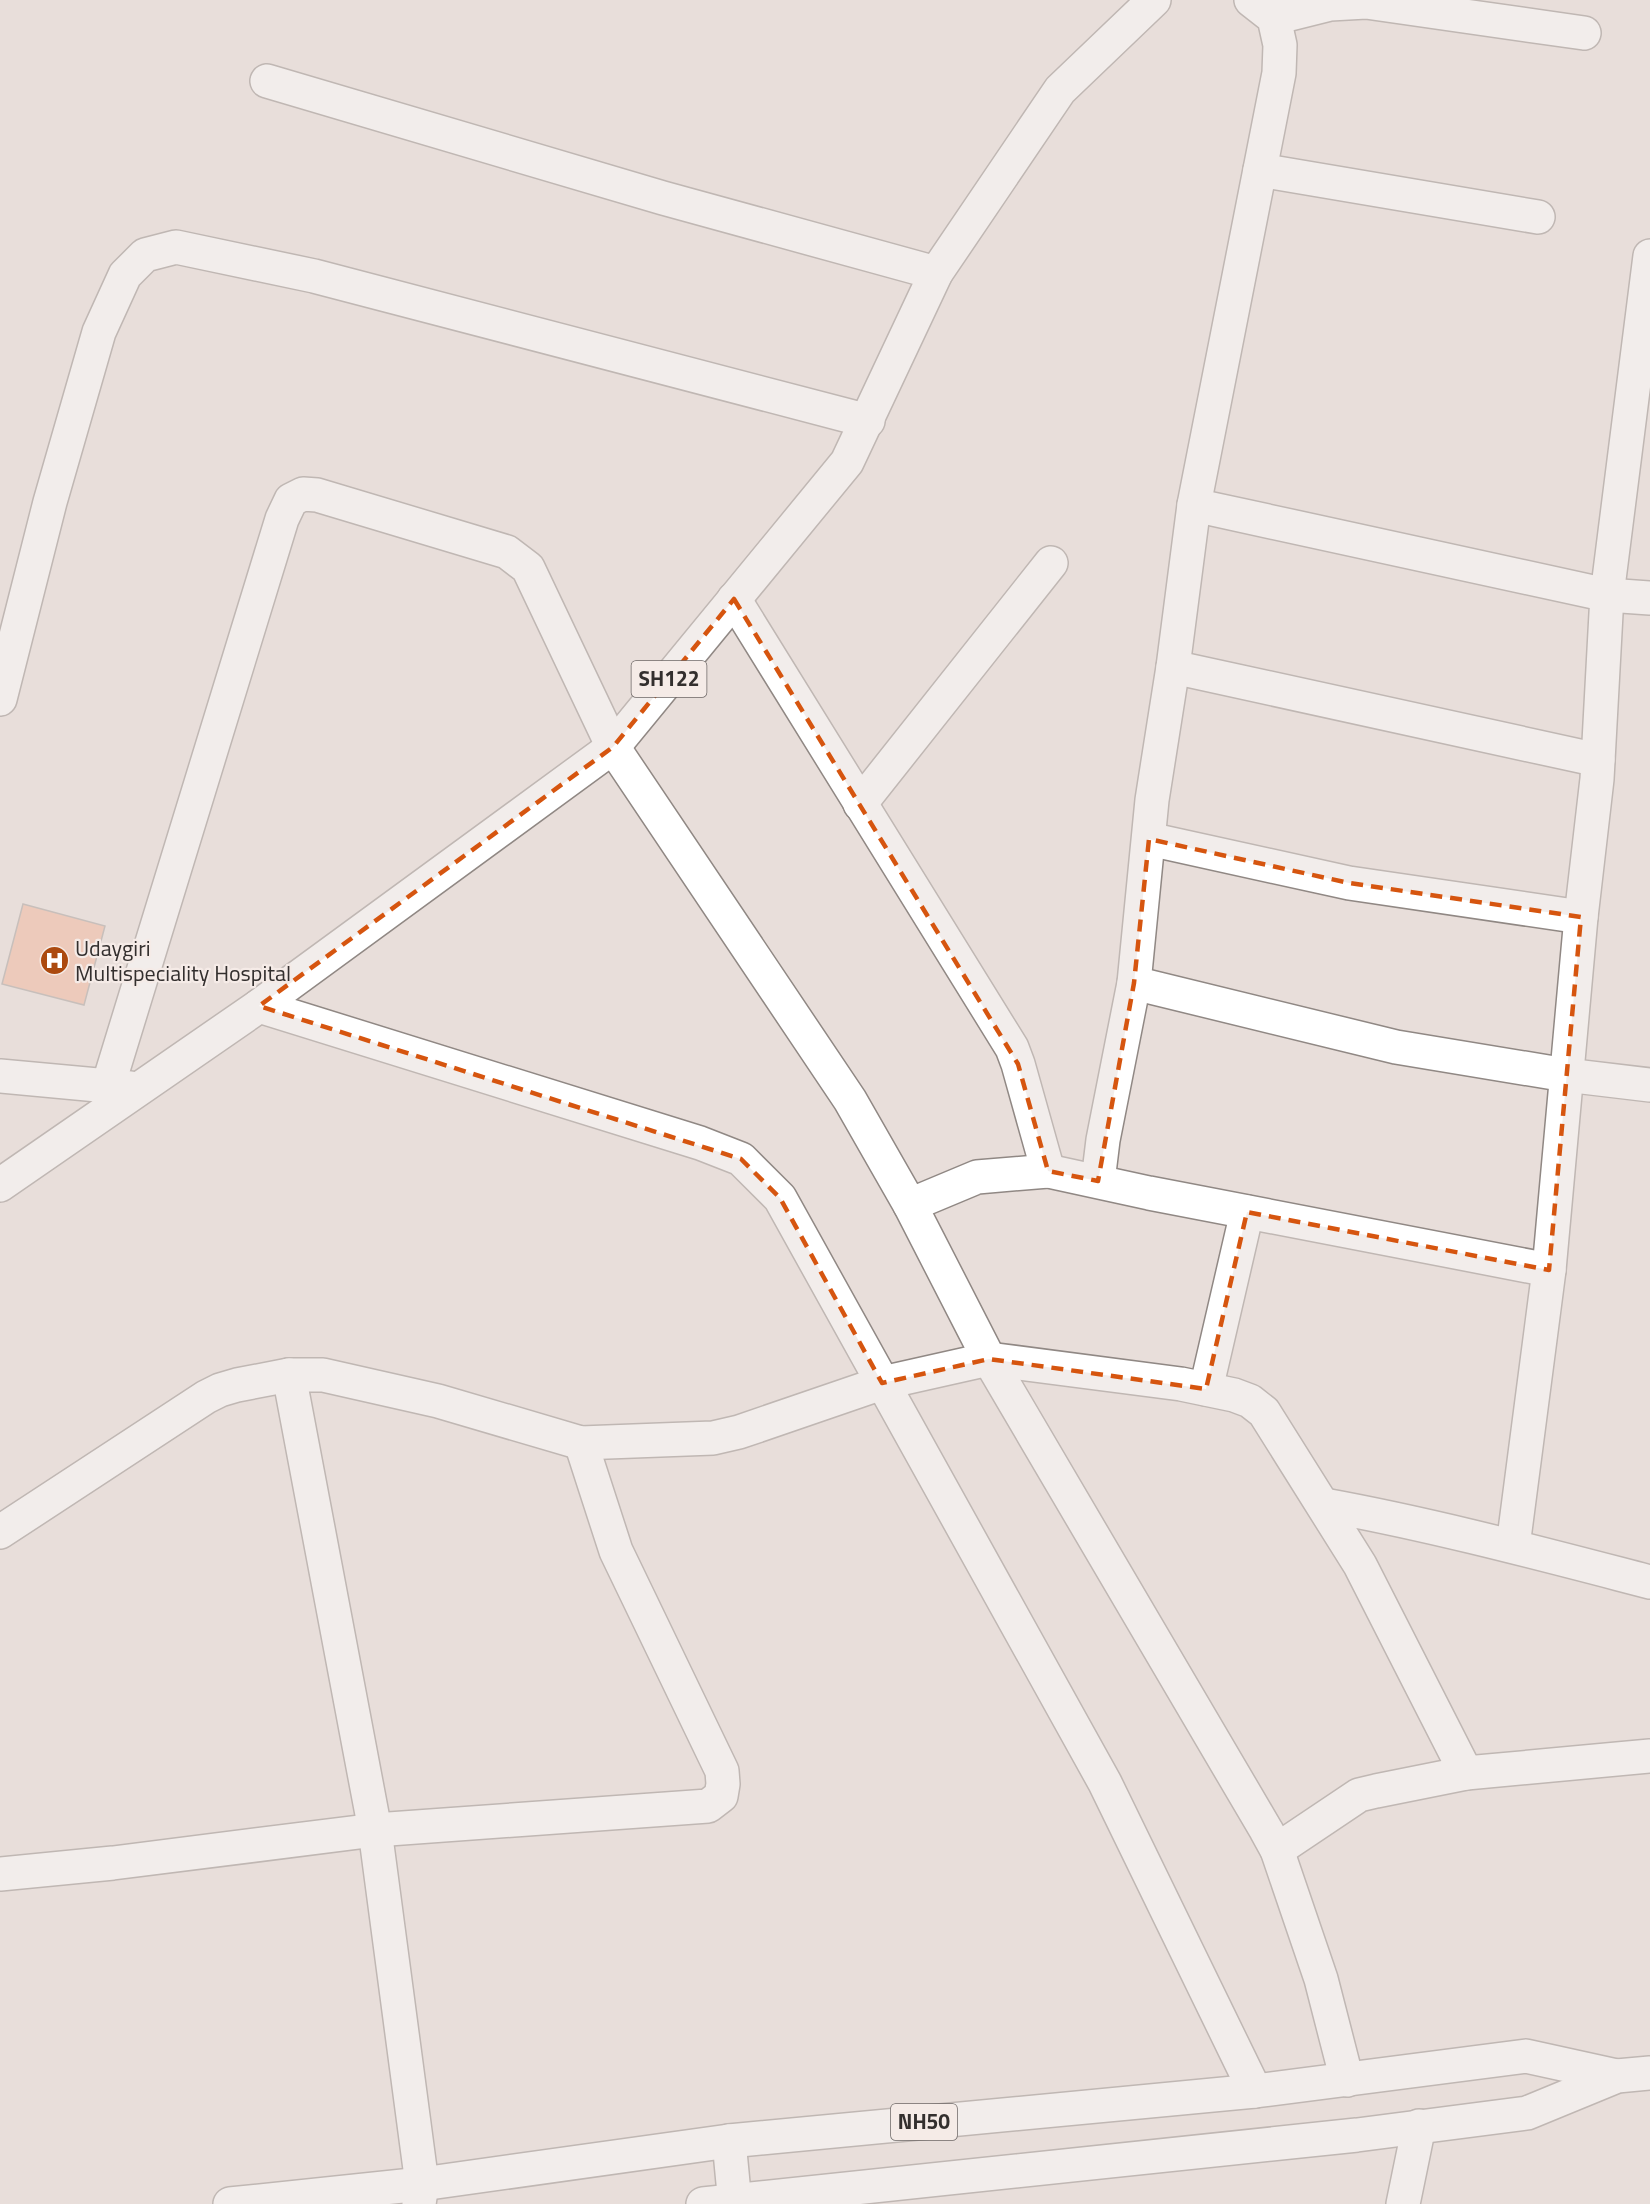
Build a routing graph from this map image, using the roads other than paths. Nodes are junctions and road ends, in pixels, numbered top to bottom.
1 (1154, 0) edge
2 (1262, 9) edge
3 (1584, 33) dead end
4 (267, 81) dead end
5 (1260, 170) junction
6 (1538, 217) dead end
7 (1650, 256) edge
8 (936, 273) junction
9 (868, 421) junction
10 (1194, 505) junction
11 (1051, 563) dead end
12 (1607, 595) junction
13 (1650, 598) edge
14 (734, 599) junction
15 (1173, 667) junction
16 (0, 699) edge
17 (613, 747) junction
18 (1598, 760) junction
19 (860, 804) junction
20 (1149, 840) junction
21 (1581, 917) junction
22 (1134, 983) junction
23 (259, 1006) junction
24 (1566, 1075) junction
25 (0, 1076) edge
26 (1650, 1086) edge
27 (124, 1087) junction
28 (1048, 1171) junction
29 (1098, 1180) junction
30 (0, 1185) edge
31 (910, 1205) junction
32 (1247, 1212) junction
33 (1549, 1270) junction
34 (989, 1359) junction
35 (289, 1375) junction
36 (882, 1383) junction
37 (1206, 1389) junction
38 (581, 1443) junction
39 (1324, 1505) junction
40 (0, 1532) edge
41 (1513, 1546) junction
42 (1650, 1582) edge
43 (1650, 1756) edge
44 (1466, 1773) junction
45 (375, 1830) junction
46 (1277, 1850) junction
47 (0, 1874) edge
48 (1650, 2073) edge
49 (1617, 2076) junction
50 (1347, 2080) junction
51 (1255, 2091) junction
52 (1419, 2126) junction
53 (729, 2141) junction
54 (420, 2194) edge
55 (735, 2202) edge
56 (230, 2204) edge
57 (703, 2204) edge
58 (1403, 2204) edge

1 - 8 main road, SH122
2 - 3 main road
2 - 5 main road
4 - 8 main road
5 - 6 main road
5 - 10 main road
7 - 12 main road
8 - 9 main road, SH122
9 - 14 main road, SH122
9 - 16 main road
10 - 12 main road
10 - 15 main road
11 - 19 main road
12 - 13 main road
12 - 18 main road
14 - 17 main road, SH122
14 - 19 main road
15 - 18 main road
15 - 20 main road
17 - 23 main road, SH122
17 - 27 main road
17 - 31 main road
18 - 21 main road
19 - 28 main road
20 - 21 main road
20 - 22 main road
21 - 24 main road
22 - 24 main road
22 - 29 main road
23 - 27 main road, SH122
23 - 36 main road
24 - 26 main road
24 - 33 main road
25 - 27 main road
27 - 30 main road, SH122
28 - 29 main road
28 - 31 main road
29 - 32 main road
31 - 34 main road
32 - 33 main road
32 - 37 main road
33 - 41 main road
34 - 36 main road
34 - 37 main road
34 - 46 main road
35 - 38 main road
35 - 40 main road
35 - 45 main road
36 - 38 main road
36 - 51 main road
37 - 39 main road
38 - 45 main road
39 - 41 main road
39 - 44 main road
41 - 42 main road
43 - 44 main road
44 - 46 main road
45 - 47 main road
45 - 54 main road
46 - 50 main road
48 - 49 main road, NH50
49 - 50 main road, NH50
49 - 52 main road, NH50
50 - 51 main road, NH50
51 - 53 main road, NH50
52 - 55 main road, NH50
52 - 58 main road
53 - 54 main road, NH50
53 - 55 main road
54 - 56 main road, NH50
55 - 57 main road, NH50

